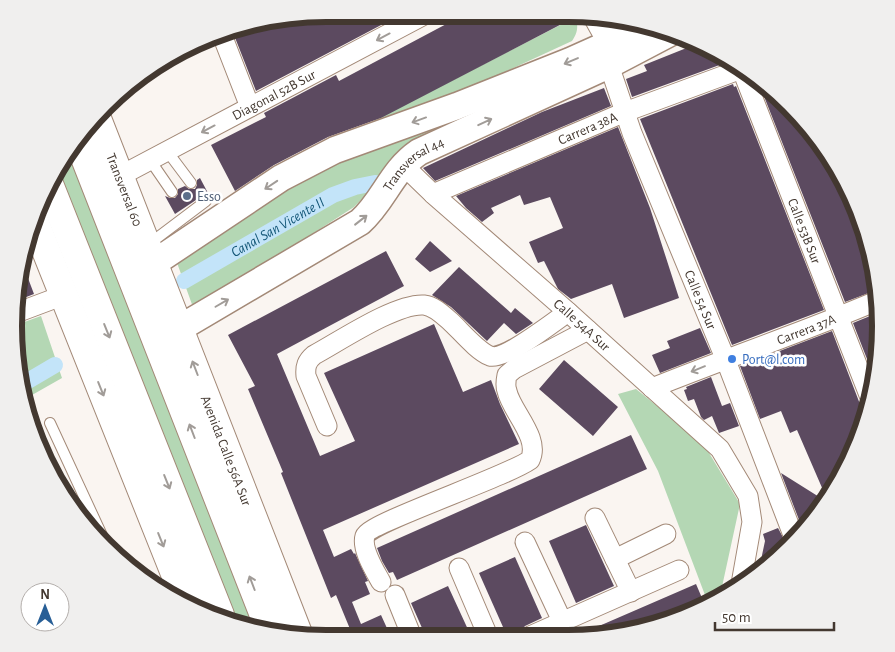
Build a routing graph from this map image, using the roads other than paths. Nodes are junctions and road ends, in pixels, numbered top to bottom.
1 (411, 22) edge
2 (596, 24) edge
3 (638, 31) edge
4 (660, 37) edge
5 (224, 41) edge
6 (608, 55) junction
7 (733, 71) edge
8 (747, 80) edge
9 (250, 107) junction
10 (625, 112) junction
11 (99, 124) edge
12 (88, 138) edge
13 (81, 147) edge
14 (166, 151) junction
15 (150, 160) junction
16 (403, 165) junction
17 (88, 166) junction
18 (120, 176) junction
19 (191, 183) dead end
20 (172, 192) dead end
21 (433, 194) junction
22 (53, 195) edge
23 (210, 206) junction
24 (38, 231) edge
25 (144, 260) junction
26 (64, 295) junction
27 (872, 303) edge
28 (23, 310) edge
29 (568, 312) junction
30 (838, 317) junction
31 (180, 328) junction
32 (588, 330) junction
33 (725, 358) junction
34 (652, 388) junction
35 (866, 388) edge
36 (50, 423) dead end
37 (327, 426) dead end
38 (774, 486) junction
39 (748, 496) junction
40 (595, 518) dead end
41 (227, 521) junction
42 (97, 525) edge
43 (792, 532) edge
44 (666, 534) dead end
45 (526, 542) dead end
46 (615, 559) junction
47 (199, 561) junction
48 (459, 568) dead end
49 (679, 570) dead end
50 (743, 575) edge
51 (275, 577) junction
52 (381, 582) dead end
53 (631, 592) junction
54 (183, 594) edge
55 (395, 596) dead end
56 (202, 603) edge
57 (218, 609) edge
58 (562, 621) junction
59 (268, 624) edge
60 (296, 628) edge
61 (409, 630) edge
62 (485, 630) edge
63 (546, 630) edge

1 -> 9 street, Diagonal 52B Sur
2 - 6 street, Calle 54 Sur
3 - 6 street, Transversal 44
4 - 6 street, Transversal 44
5 - 9 street
6 - 10 street, Calle 54 Sur
16 -> 6 street, Transversal 44
6 -> 23 street, Transversal 44
7 - 10 street, Carrera 38A
8 - 30 street, Calle 53B Sur
9 -> 14 street, Diagonal 52B Sur
10 - 21 street, Carrera 38A
10 - 33 street, Calle 54 Sur
11 - 18 highway, Transversal 60
12 - 17 highway
13 - 17 highway, Transversal 60
14 - 15 street, Diagonal 52B Sur
14 - 19 lane
15 - 18 street, Diagonal 52B Sur
15 - 20 lane
16 - 21 street, Calle 54A Sur
31 -> 16 street, Transversal 44
17 - 25 highway, Transversal 60
18 - 25 highway, Transversal 60
21 - 29 street, Calle 54A Sur
22 -> 47 highway
23 - 25 street, Transversal 44
23 - 25 lane
24 - 26 highway
25 - 31 highway, Avenida Calle 56A Sur
41 -> 25 highway, Avenida Calle 56A Sur
26 - 28 street
26 -> 54 highway
27 - 30 street, Carrera 37A
29 - 32 street, Calle 54A Sur
29 - 37 street
30 - 33 street, Carrera 37A
30 - 35 street, Calle 53B Sur
51 -> 31 highway, Avenida Calle 56A Sur
32 - 34 street, Calle 54A Sur
32 - 52 street
33 -> 34 street, Carrera 37A
33 - 38 street, Calle 54 Sur
34 - 39 street, Calle 54A Sur
36 - 42 lane
38 - 39 street
38 - 43 street, Calle 54 Sur
39 - 50 street
40 - 46 street
41 - 51 highway
59 -> 41 highway, Avenida Calle 56A Sur
44 - 46 street
45 - 58 street
46 - 53 street
47 - 56 highway
47 - 57 highway
48 - 62 street
49 - 53 street
51 - 60 highway, Avenida Calle 56A Sur
53 - 58 street
55 - 61 street
58 - 63 street

